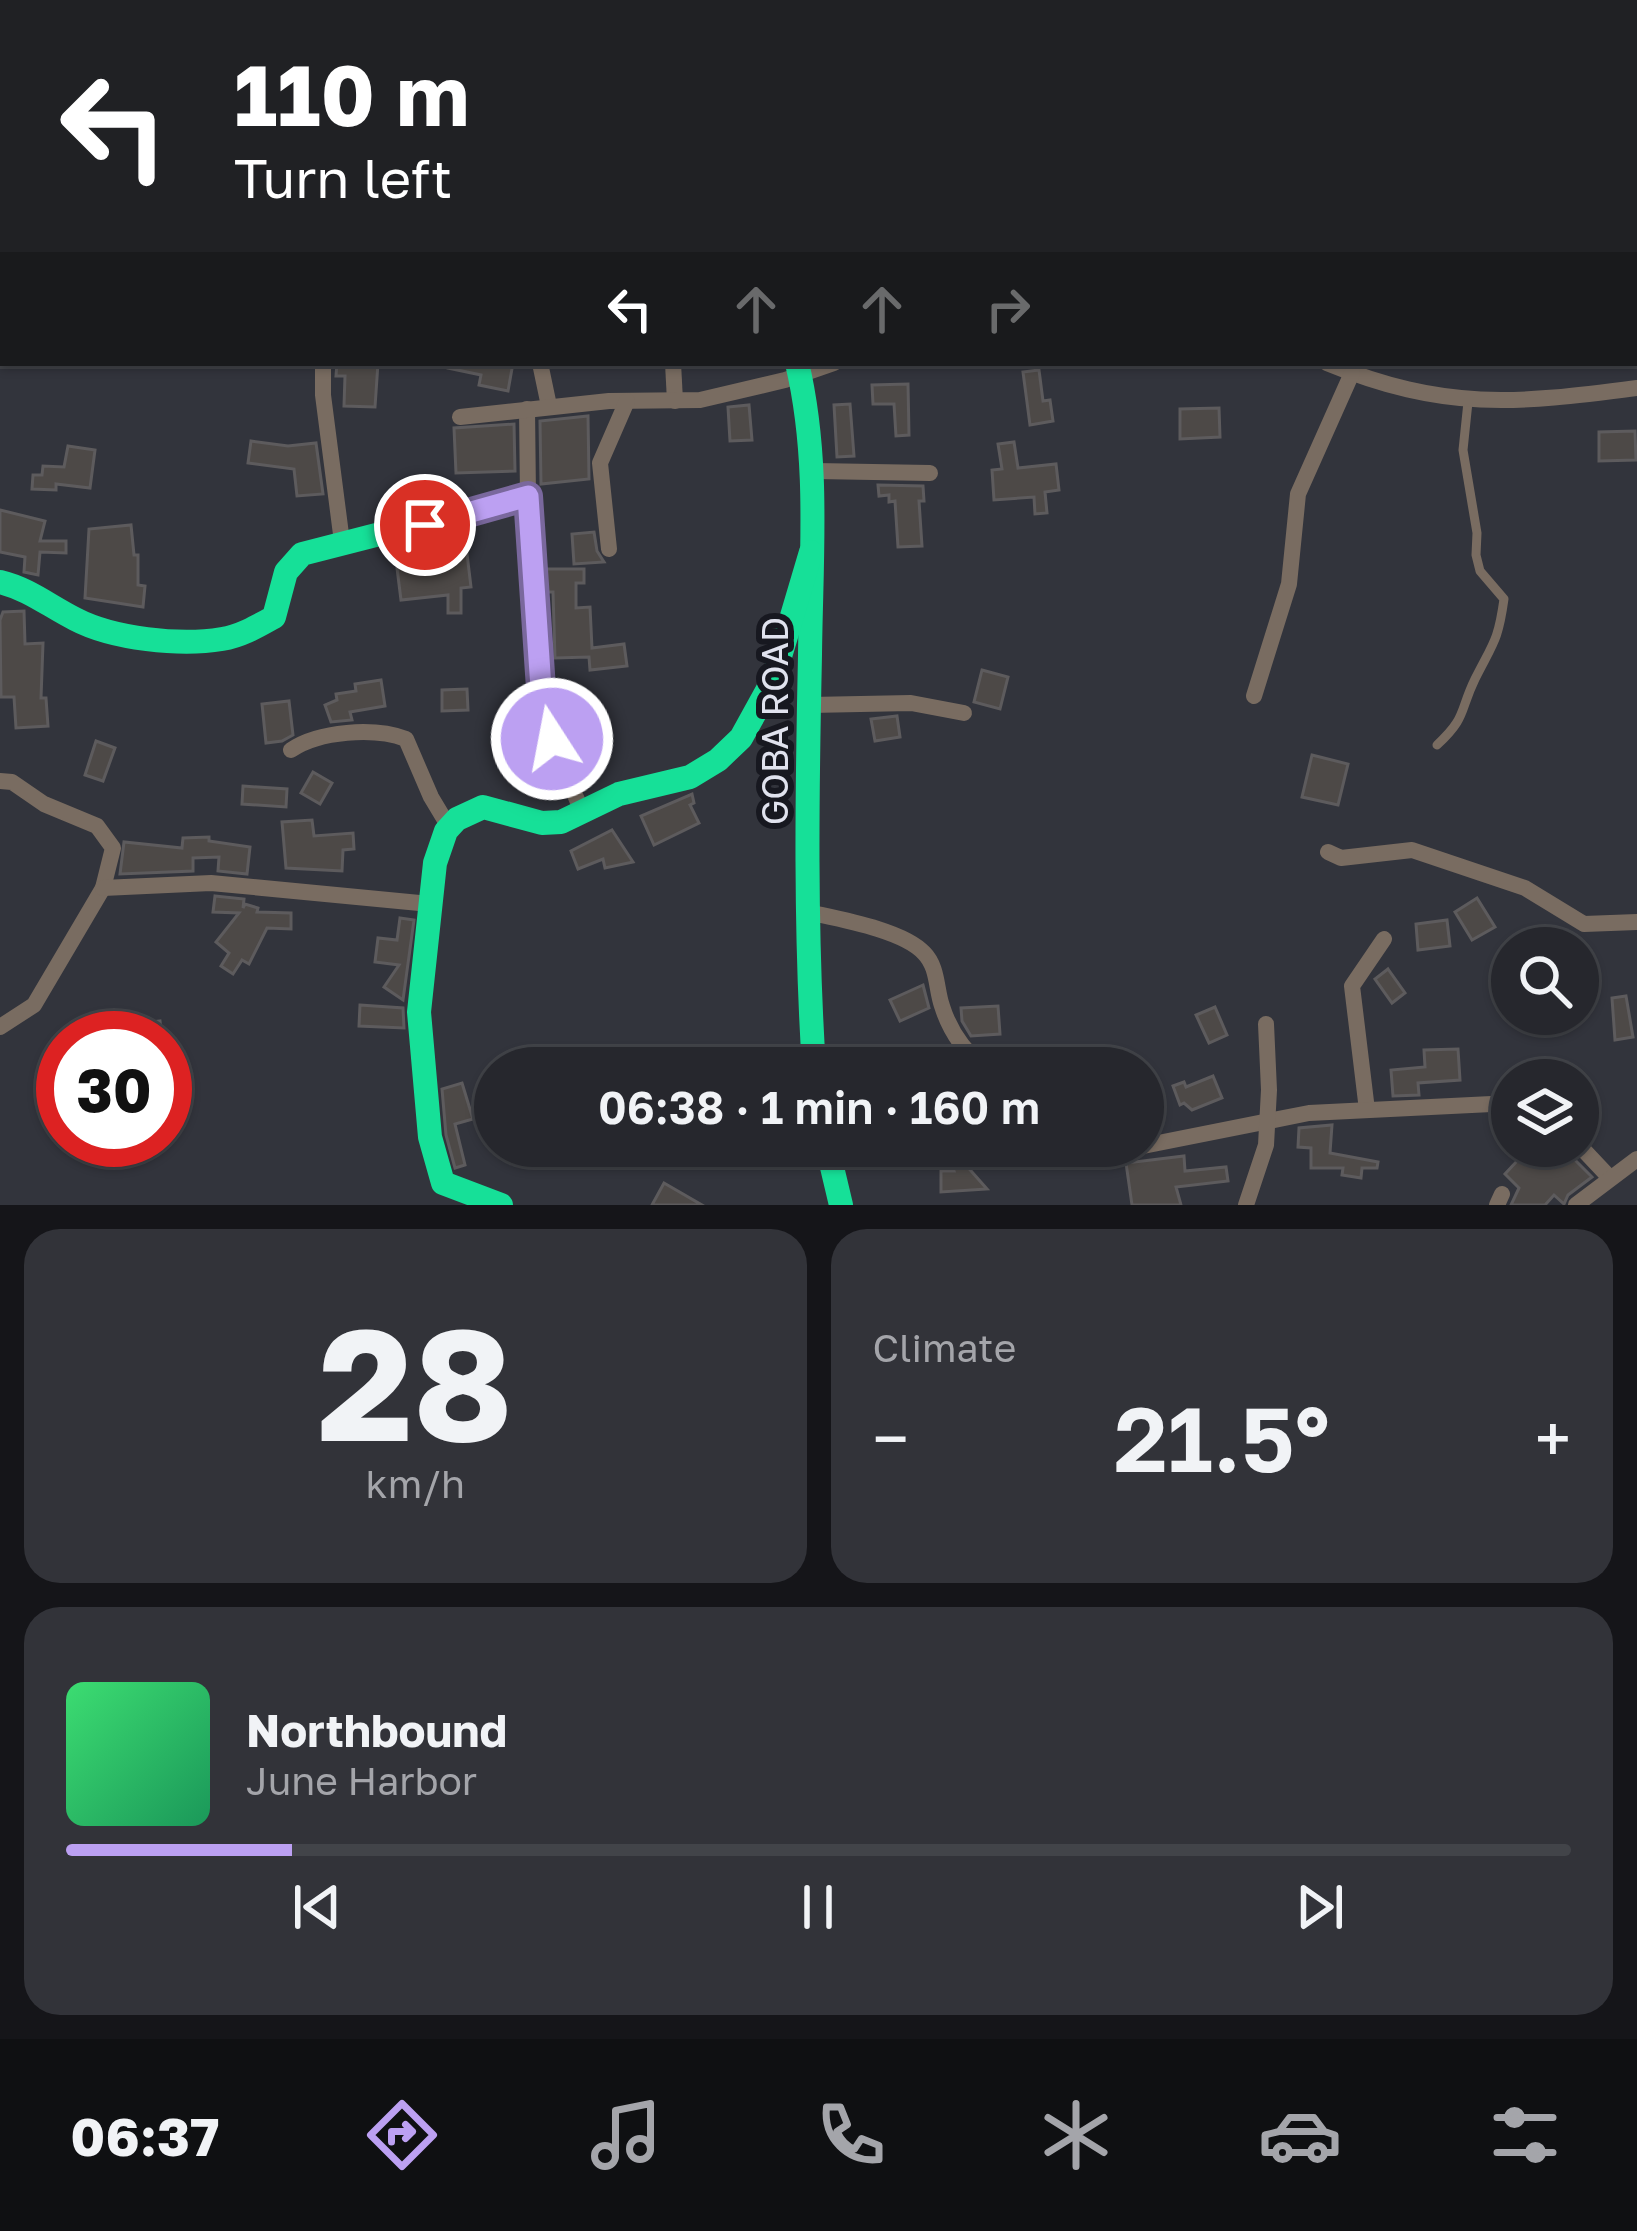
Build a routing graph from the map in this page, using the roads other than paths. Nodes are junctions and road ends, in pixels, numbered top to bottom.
1 (323, 366) edge
2 (541, 366) edge
3 (673, 366) edge
4 (1335, 366) edge
5 (1378, 366) edge
6 (799, 369) edge
7 (1352, 373) junction
8 (1379, 384) junction
9 (1637, 388) edge
10 (627, 401) junction
11 (675, 401) junction
12 (1468, 402) junction
13 (549, 406) junction
14 (527, 409) junction
15 (460, 417) dead end
16 (815, 471) junction
17 (930, 472) dead end
18 (528, 496) junction
19 (342, 542) junction
20 (609, 549) dead end
21 (811, 552) junction
22 (0, 582) edge
23 (1254, 696) dead end
24 (810, 705) junction
25 (964, 713) dead end
26 (1437, 745) dead end
27 (291, 750) dead end
28 (0, 781) edge
29 (582, 812) junction
30 (449, 827) junction
31 (1328, 852) dead end
32 (103, 888) junction
33 (430, 904) junction
34 (808, 912) junction
35 (1637, 922) edge
36 (1384, 939) dead end
37 (1266, 1024) dead end
38 (0, 1027) edge
39 (812, 1047) edge
40 (963, 1047) edge
41 (1491, 1103) edge
42 (1367, 1110) junction
43 (1268, 1121) junction
44 (1164, 1142) edge
45 (1637, 1159) edge
46 (1599, 1166) edge
47 (832, 1167) edge
48 (1610, 1178) junction
49 (501, 1205) edge
50 (841, 1205) edge
51 (1246, 1205) edge
52 (1576, 1205) edge

1 - 19 street
2 - 13 street
3 - 11 street
4 - 7 street
5 - 8 street
6 - 11 street
6 - 16 street, GOBA ROAD
7 - 8 street
7 - 23 street
8 - 12 street
9 - 12 street
10 - 11 street
10 - 13 street
10 - 20 street
12 - 26 lane
13 - 14 street
14 - 15 street
14 - 18 street
16 - 17 street
16 - 21 street, GOBA ROAD
18 - 19 street
18 - 29 street
19 - 22 street
21 - 24 street, GOBA ROAD
21 - 29 street
24 - 25 street
24 - 34 street, GOBA ROAD
27 - 30 street
28 - 32 street
29 - 30 street
30 - 33 street
31 - 35 street
32 - 33 street
32 - 38 street
33 - 49 street
34 - 39 street, GOBA ROAD
34 - 40 street
36 - 42 street
37 - 43 street
41 - 42 street
42 - 43 street
43 - 44 street
43 - 51 street
45 - 48 street
46 - 48 street
47 - 50 street
48 - 52 street

